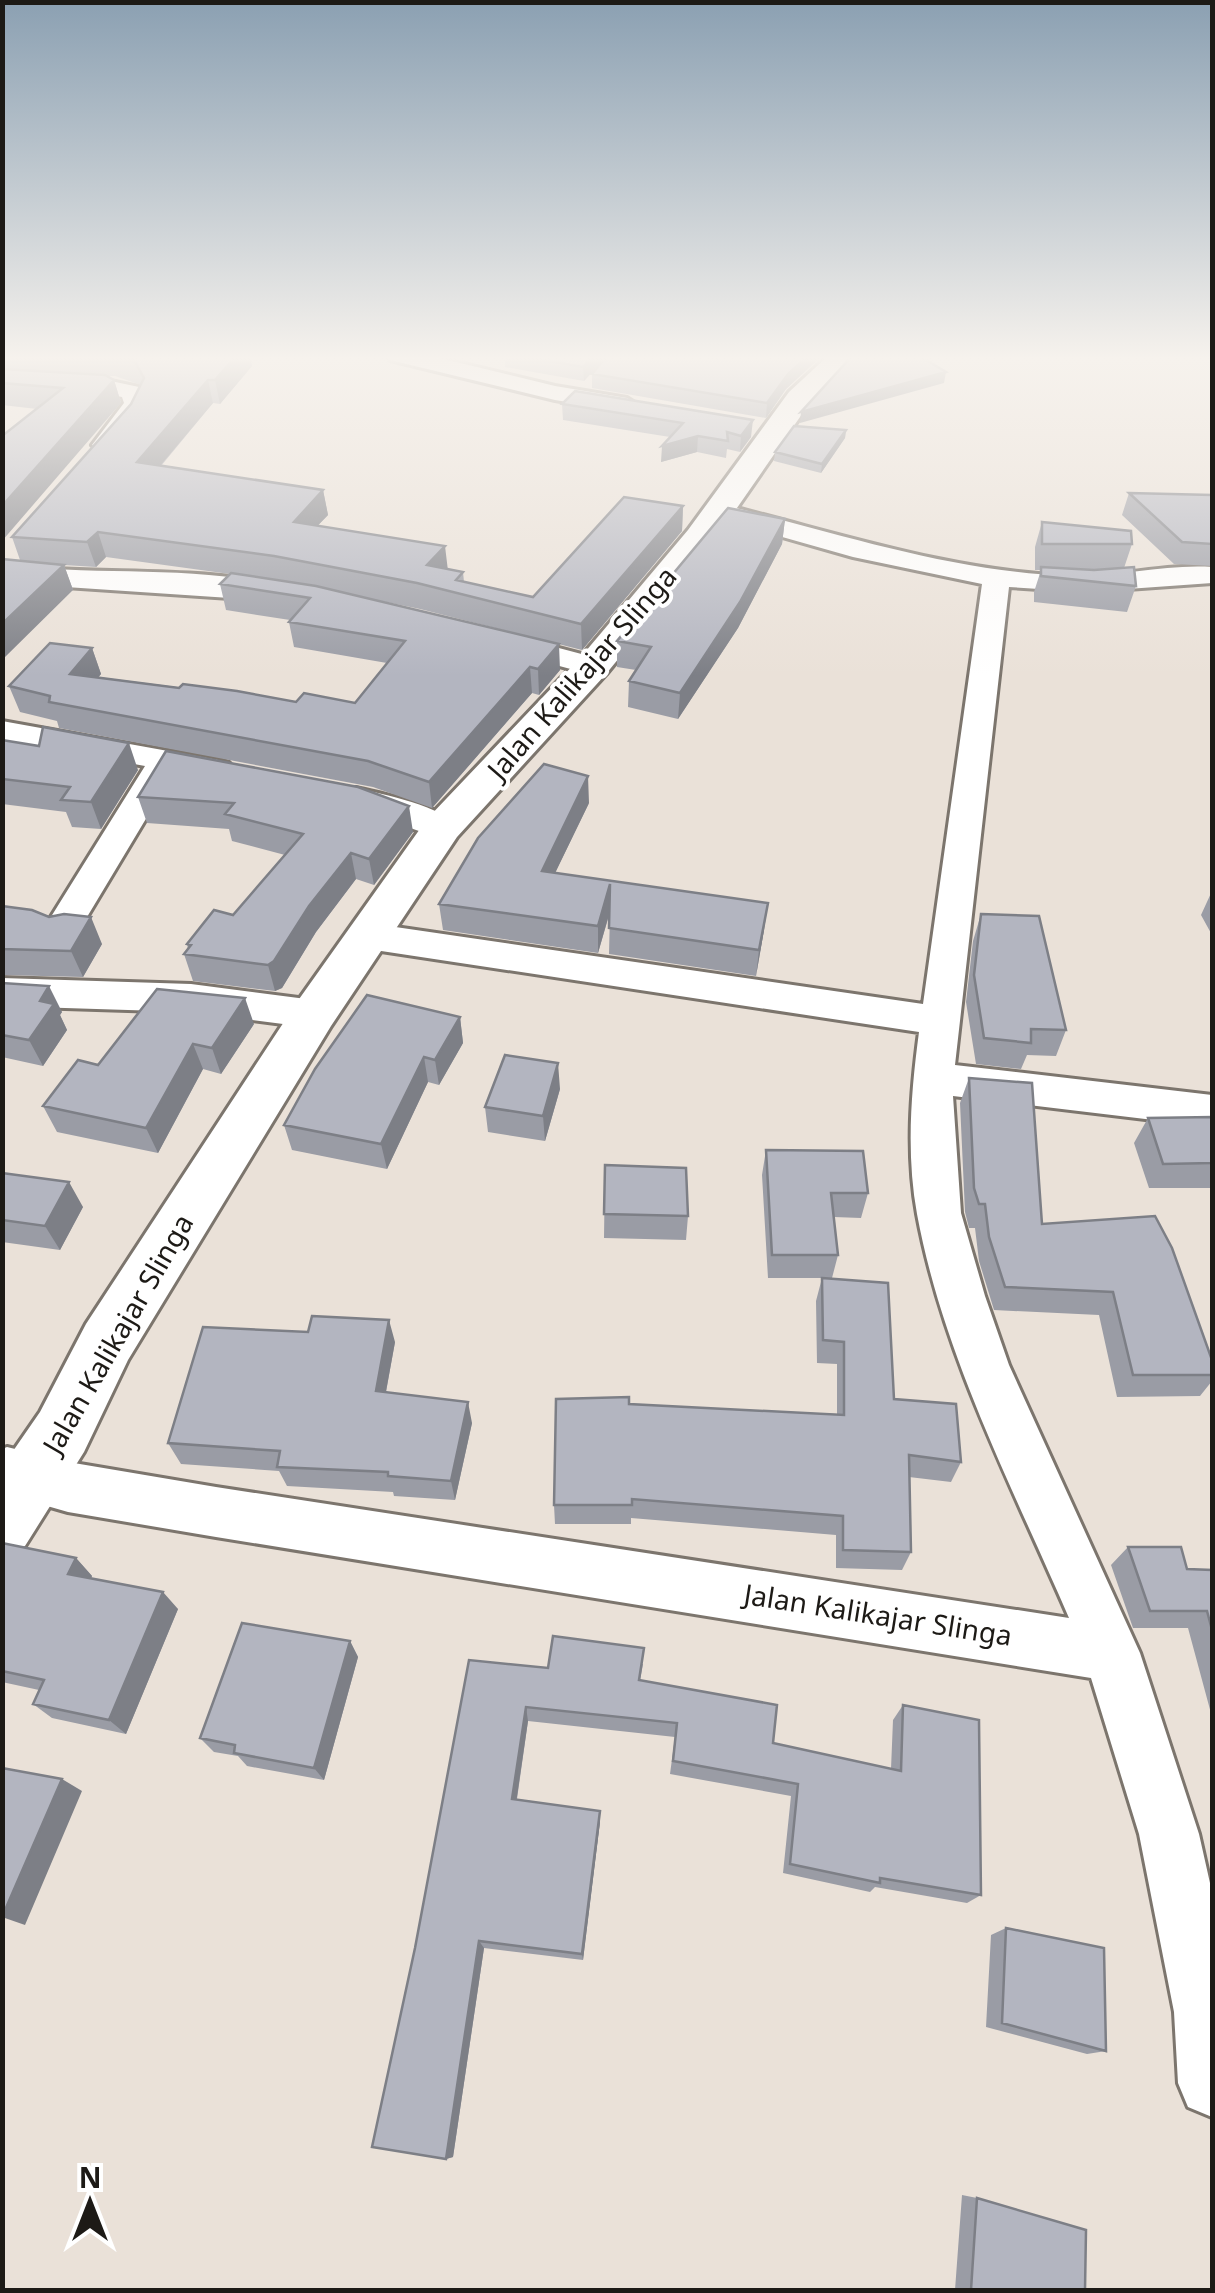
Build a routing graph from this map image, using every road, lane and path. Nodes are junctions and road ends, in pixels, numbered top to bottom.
1 (747, 462) edge
2 (718, 511) junction
3 (6, 561) edge
4 (997, 576) junction
5 (1212, 576) edge
6 (307, 598) edge
7 (472, 632) edge
8 (594, 666) junction
9 (2, 730) edge
10 (165, 760) junction
11 (240, 775) edge
12 (316, 790) edge
13 (442, 828) junction
14 (62, 928) edge
15 (368, 936) junction
16 (2, 992) edge
17 (314, 1014) junction
18 (941, 1021) junction
19 (934, 1078) junction
20 (1212, 1111) edge
21 (13, 1490) edge
22 (1098, 1651) junction
23 (1212, 2083) edge

1 - 2 street, Jalan Kalikajar Slinga
2 - 4 street
2 - 8 street, Jalan Kalikajar Slinga
3 - 6 street
4 - 5 street
4 - 18 street
7 - 8 street
8 - 13 street, Jalan Kalikajar Slinga
9 - 10 street
10 - 11 street
10 - 14 street
12 - 13 street
13 - 15 street, Jalan Kalikajar Slinga
15 - 17 street, Jalan Kalikajar Slinga
15 - 18 street
16 - 17 street
17 - 21 street, Jalan Kalikajar Slinga
18 - 19 street
19 - 20 street
19 - 22 street
21 - 22 street, Jalan Kalikajar Slinga
22 - 23 street

